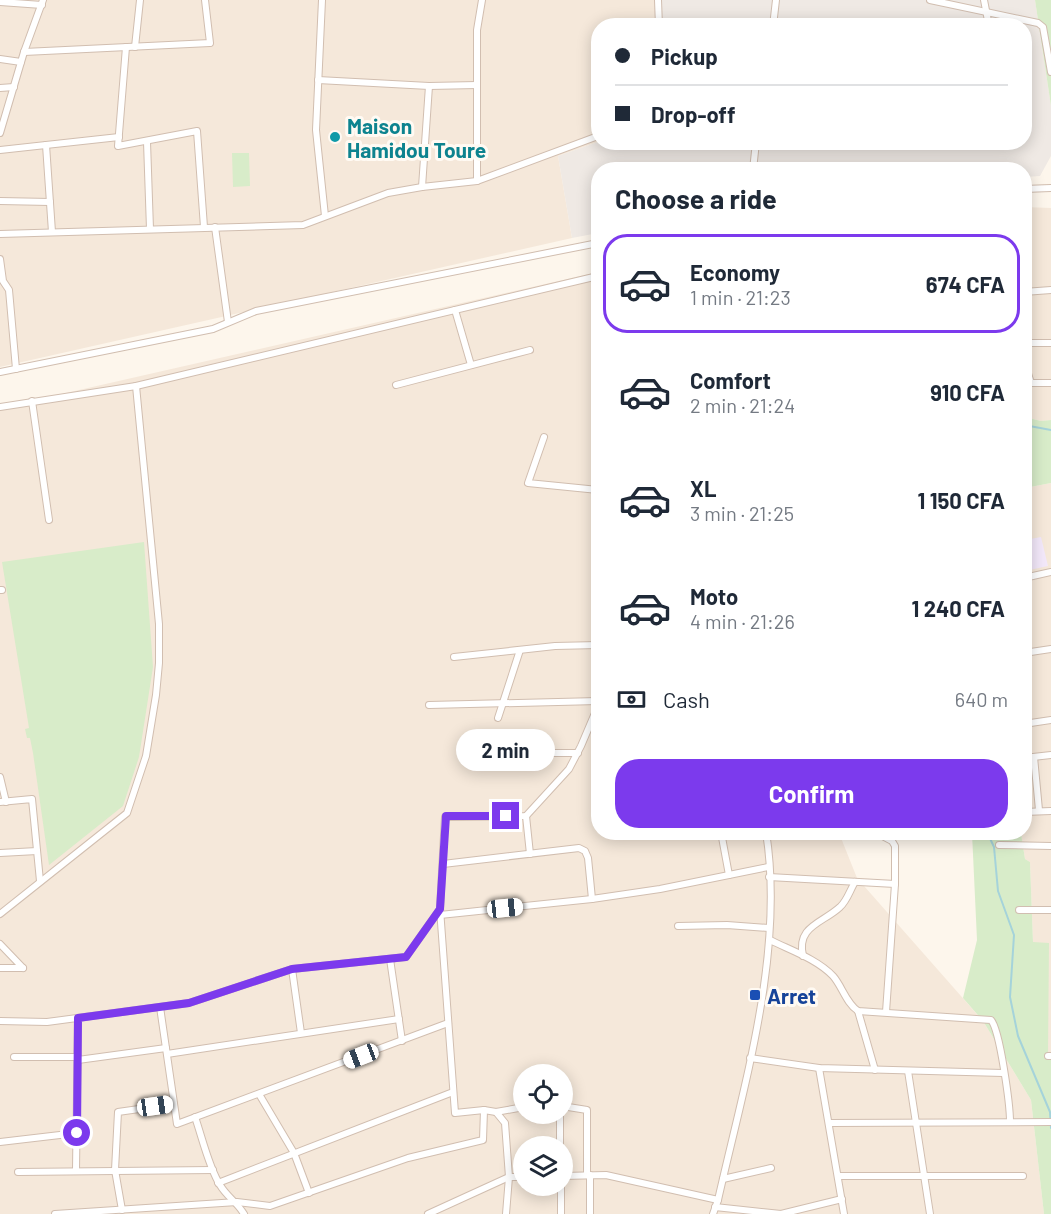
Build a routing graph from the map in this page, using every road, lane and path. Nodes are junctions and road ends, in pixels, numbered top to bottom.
1 (140, 0) edge
2 (205, 0) edge
3 (322, 0) edge
4 (482, 0) edge
5 (658, 0) edge
6 (776, 0) edge
7 (930, 0) edge
8 (984, 0) edge
9 (0, 2) edge
10 (42, 2) edge
11 (986, 10) junction
12 (659, 18) edge
13 (774, 18) edge
14 (988, 18) edge
15 (1021, 18) edge
16 (1032, 21) edge
17 (135, 46) junction
18 (126, 47) junction
19 (24, 52) junction
20 (0, 59) edge
21 (21, 62) junction
22 (1051, 72) edge
23 (318, 80) junction
24 (477, 85) junction
25 (429, 86) junction
26 (14, 87) junction
27 (0, 88) edge
28 (0, 133) edge
29 (119, 137) junction
30 (591, 139) edge
31 (147, 142) junction
32 (46, 145) junction
33 (0, 150) edge
34 (477, 181) junction
35 (422, 187) junction
36 (1051, 188) edge
37 (1032, 189) edge
38 (0, 201) edge
39 (50, 202) junction
40 (325, 216) junction
41 (204, 227) junction
42 (215, 227) junction
43 (150, 229) junction
44 (52, 232) junction
45 (0, 234) edge
46 (591, 244) edge
47 (0, 259) edge
48 (591, 278) edge
49 (1051, 290) edge
50 (1032, 291) edge
51 (455, 310) junction
52 (228, 322) junction
53 (1032, 343) edge
54 (1051, 343) edge
55 (530, 350) dead end
56 (471, 365) junction
57 (16, 369) junction
58 (0, 372) edge
59 (1051, 382) edge
60 (1032, 383) edge
61 (396, 385) dead end
62 (136, 386) junction
63 (32, 401) junction
64 (0, 407) edge
65 (544, 436) dead end
66 (591, 489) edge
67 (49, 520) dead end
68 (1051, 572) edge
69 (1032, 576) edge
70 (591, 645) edge
71 (1051, 649) edge
72 (520, 650) junction
73 (1032, 652) edge
74 (454, 657) dead end
75 (591, 701) edge
76 (503, 703) junction
77 (429, 705) dead end
78 (498, 718) dead end
79 (1051, 720) edge
80 (591, 722) edge
81 (1032, 723) edge
82 (495, 753) dead end
83 (578, 753) junction
84 (1051, 755) edge
85 (1034, 757) joint
86 (0, 777) edge
87 (3, 802) edge
88 (1039, 810) junction
89 (1032, 811) edge
90 (1051, 811) edge
91 (526, 816) junction
92 (722, 840) edge
93 (766, 840) edge
94 (890, 840) edge
95 (999, 845) dead end
96 (1051, 846) edge
97 (37, 851) junction
98 (0, 853) edge
99 (530, 854) junction
100 (443, 864) junction
101 (768, 867) junction
102 (729, 875) junction
103 (769, 878) junction
104 (40, 881) junction
105 (855, 882) junction
106 (895, 884) junction
107 (592, 899) junction
108 (1019, 910) dead end
109 (1051, 910) edge
110 (440, 912) junction
111 (0, 914) edge
112 (678, 926) dead end
113 (770, 928) junction
114 (770, 940) junction
115 (0, 944) edge
116 (803, 956) junction
117 (390, 958) junction
118 (0, 968) edge
119 (292, 969) junction
120 (160, 1007) junction
121 (858, 1011) junction
122 (885, 1012) junction
123 (78, 1018) junction
124 (399, 1019) junction
125 (0, 1021) edge
126 (448, 1023) junction
127 (302, 1033) junction
128 (402, 1041) junction
129 (167, 1051) junction
130 (14, 1057) dead end
131 (78, 1058) junction
132 (750, 1058) junction
133 (819, 1068) junction
134 (874, 1070) junction
135 (908, 1071) junction
136 (1003, 1073) junction
137 (453, 1092) junction
138 (259, 1094) junction
139 (174, 1104) junction
140 (573, 1108) edge
141 (513, 1109) edge
142 (484, 1110) junction
143 (496, 1112) junction
144 (195, 1117) junction
145 (1010, 1122) junction
146 (1051, 1122) edge
147 (829, 1123) junction
148 (916, 1123) junction
149 (77, 1133) junction
150 (0, 1142) edge
151 (294, 1154) junction
152 (771, 1168) dead end
153 (76, 1170) junction
154 (115, 1170) junction
155 (213, 1170) junction
156 (18, 1172) dead end
157 (589, 1175) junction
158 (573, 1176) edge
159 (838, 1176) junction
160 (924, 1176) junction
161 (1023, 1176) dead end
162 (509, 1177) junction
163 (513, 1177) edge
164 (723, 1179) junction
165 (218, 1183) junction
166 (309, 1193) junction
167 (561, 1196) edge
168 (842, 1199) junction
169 (237, 1202) junction
170 (717, 1204) junction
171 (122, 1210) junction
172 (729, 1211) edge
173 (795, 1212) edge
174 (55, 1214) edge
175 (244, 1214) edge
176 (428, 1214) edge
177 (506, 1214) edge
178 (561, 1214) edge
179 (590, 1214) edge
180 (712, 1214) edge
181 (844, 1214) edge
182 (930, 1214) edge

1 - 17 street
2 - 17 street
3 - 23 street
4 - 24 street
5 - 12 street
6 - 13 street
7 - 11 street
8 - 11 street
9 - 10 street
10 - 19 street
11 - 14 street
11 - 15 street
16 - 22 street
17 - 18 street
18 - 19 street
18 - 29 street
19 - 21 street
20 - 21 street
21 - 26 street
23 - 25 street
23 - 40 street
24 - 25 street
24 - 34 street
25 - 35 street
26 - 27 street
26 - 28 street
29 - 31 street
29 - 32 street
30 - 34 street
31 - 41 street
31 - 43 street
32 - 33 street
32 - 39 street
34 - 35 street
35 - 40 street
36 - 37 street
38 - 39 street
39 - 44 street
40 - 42 street
41 - 42 street
41 - 43 street
42 - 52 street
43 - 44 street
44 - 45 street
46 - 52 street
47 - 57 street
48 - 51 street
49 - 50 street
51 - 56 street
51 - 62 street
52 - 57 street
53 - 54 street
55 - 56 street
56 - 61 street
57 - 58 street
59 - 60 street
62 - 63 street
62 - 104 street
63 - 64 street
63 - 67 street
65 - 66 street
68 - 69 street
70 - 72 street
71 - 73 street
72 - 74 street
72 - 76 street
75 - 76 street
76 - 77 street
76 - 78 street
79 - 81 street
80 - 83 street
82 - 83 street
83 - 91 street
84 - 85 street
85 - 88 street
86 - 87 street
87 - 97 street
88 - 89 street
88 - 90 street
91 - 99 street
91 - 100 street
92 - 102 street
93 - 101 street
94 - 106 street
95 - 96 street
97 - 98 street
97 - 104 street
99 - 100 street
99 - 107 street
100 - 110 street
101 - 102 street
101 - 103 street
102 - 107 street
103 - 105 street
103 - 113 street
104 - 111 street
105 - 106 street
105 - 116 street
106 - 122 street
107 - 110 street
108 - 109 street
110 - 117 street
110 - 126 street
112 - 113 street
113 - 114 street
114 - 116 street
114 - 132 street
115 - 118 street
116 - 121 street
117 - 119 street
117 - 124 street
119 - 120 street
119 - 127 street
120 - 123 street
120 - 129 street
121 - 122 street
121 - 134 street
122 - 136 street
123 - 125 street
123 - 131 street
124 - 127 street
124 - 128 street
126 - 128 street
126 - 137 street
127 - 129 street
128 - 138 street
129 - 131 street
129 - 139 street
130 - 131 street
131 - 149 street
132 - 133 street
132 - 164 street
133 - 134 street
133 - 147 street
134 - 135 street
135 - 136 street
135 - 148 street
136 - 145 street
137 - 142 street
137 - 151 street
138 - 144 street
138 - 151 street
139 - 144 street
139 - 154 street
140 - 157 street
141 - 143 street
142 - 143 street
142 - 166 street
143 - 162 street
144 - 155 street
145 - 146 street
145 - 148 street
147 - 148 street
147 - 159 street
148 - 160 street
149 - 150 street
149 - 153 street
151 - 165 street
151 - 166 street
152 - 164 street
153 - 154 street
153 - 156 street
154 - 155 street
154 - 171 street
155 - 165 street
157 - 158 street
157 - 170 street
157 - 179 street
159 - 160 street
159 - 168 street
160 - 161 street
160 - 182 street
162 - 163 street
162 - 176 street
162 - 177 street
164 - 170 street
165 - 169 street
166 - 169 street
167 - 178 street
168 - 173 street
168 - 181 street
169 - 171 street
169 - 175 street
170 - 172 street
170 - 180 street
171 - 174 street
172 - 173 street

